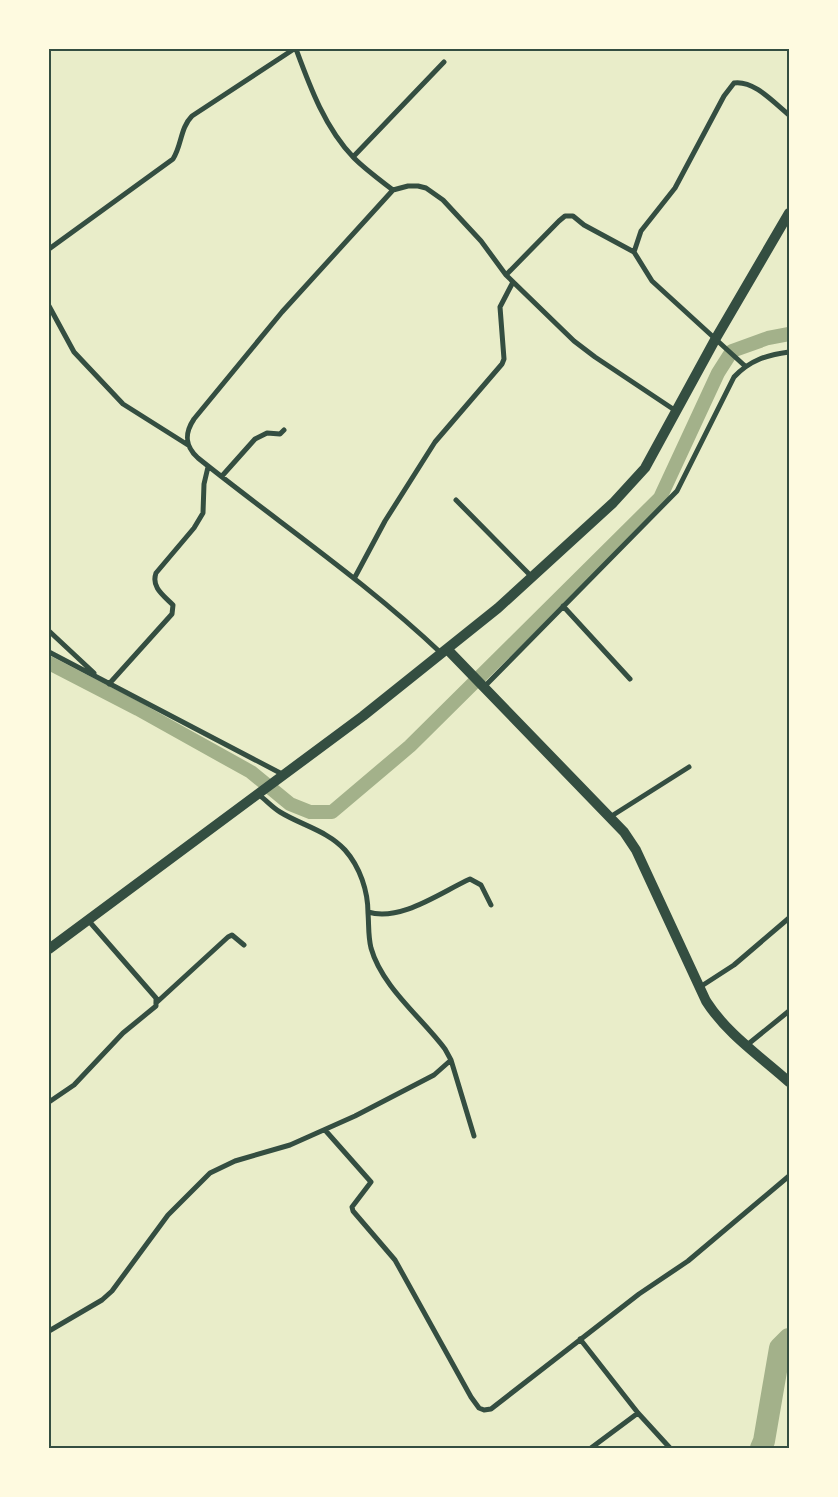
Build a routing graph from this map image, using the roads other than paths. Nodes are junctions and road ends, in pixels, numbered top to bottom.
1 (295, 49) edge
2 (444, 62) dead end
3 (789, 115) edge
4 (353, 157) junction
5 (394, 190) junction
6 (789, 213) edge
7 (49, 249) edge
8 (634, 252) junction
9 (506, 275) junction
10 (513, 282) junction
11 (49, 306) edge
12 (716, 338) junction
13 (789, 352) edge
14 (745, 366) junction
15 (676, 411) junction
16 (284, 430) dead end
17 (188, 445) junction
18 (208, 466) junction
19 (222, 476) junction
20 (456, 500) dead end
21 (355, 577) junction
22 (532, 577) junction
23 (564, 606) junction
24 (49, 631) edge
25 (444, 651) junction
26 (49, 652) edge
27 (100, 679) junction
28 (630, 679) dead end
29 (109, 684) junction
30 (481, 684) junction
31 (689, 767) dead end
32 (281, 778) junction
33 (262, 792) junction
34 (609, 817) junction
35 (491, 906) dead end
36 (368, 912) junction
37 (789, 918) edge
38 (88, 920) junction
39 (244, 945) dead end
40 (49, 949) edge
41 (700, 987) junction
42 (156, 1000) junction
43 (789, 1011) edge
44 (747, 1045) junction
45 (451, 1060) junction
46 (789, 1082) edge
47 (49, 1102) edge
48 (325, 1130) junction
49 (474, 1136) dead end
50 (789, 1176) edge
51 (49, 1331) edge
52 (580, 1339) junction
53 (638, 1413) junction
54 (591, 1448) edge
55 (670, 1448) edge

1 - 4 street
1 - 7 street
2 - 4 street
3 - 8 street
4 - 5 street
5 - 9 street
5 - 17 street
6 - 12 main road
8 - 9 street
8 - 12 street
9 - 10 street
10 - 15 street
10 - 21 street
11 - 17 street
12 - 14 street
12 - 15 main road
13 - 14 street
14 - 23 street
15 - 22 main road
16 - 19 street
17 - 18 street
18 - 19 street
18 - 29 street
19 - 21 street
20 - 22 street
21 - 25 street
22 - 25 main road
23 - 28 street
23 - 30 street
24 - 27 street
25 - 30 main road
25 - 32 main road
26 - 27 street
27 - 29 street
29 - 32 street
30 - 34 main road
31 - 34 street
32 - 33 main road
33 - 36 street
33 - 38 main road
34 - 41 main road
35 - 36 street
36 - 45 street
37 - 41 street
38 - 40 main road
38 - 42 street
39 - 42 street
41 - 44 main road
42 - 47 street
43 - 44 street
44 - 46 main road
45 - 48 street
45 - 49 street
48 - 51 street
48 - 52 street
50 - 52 street
52 - 53 street
53 - 54 street
53 - 55 street

